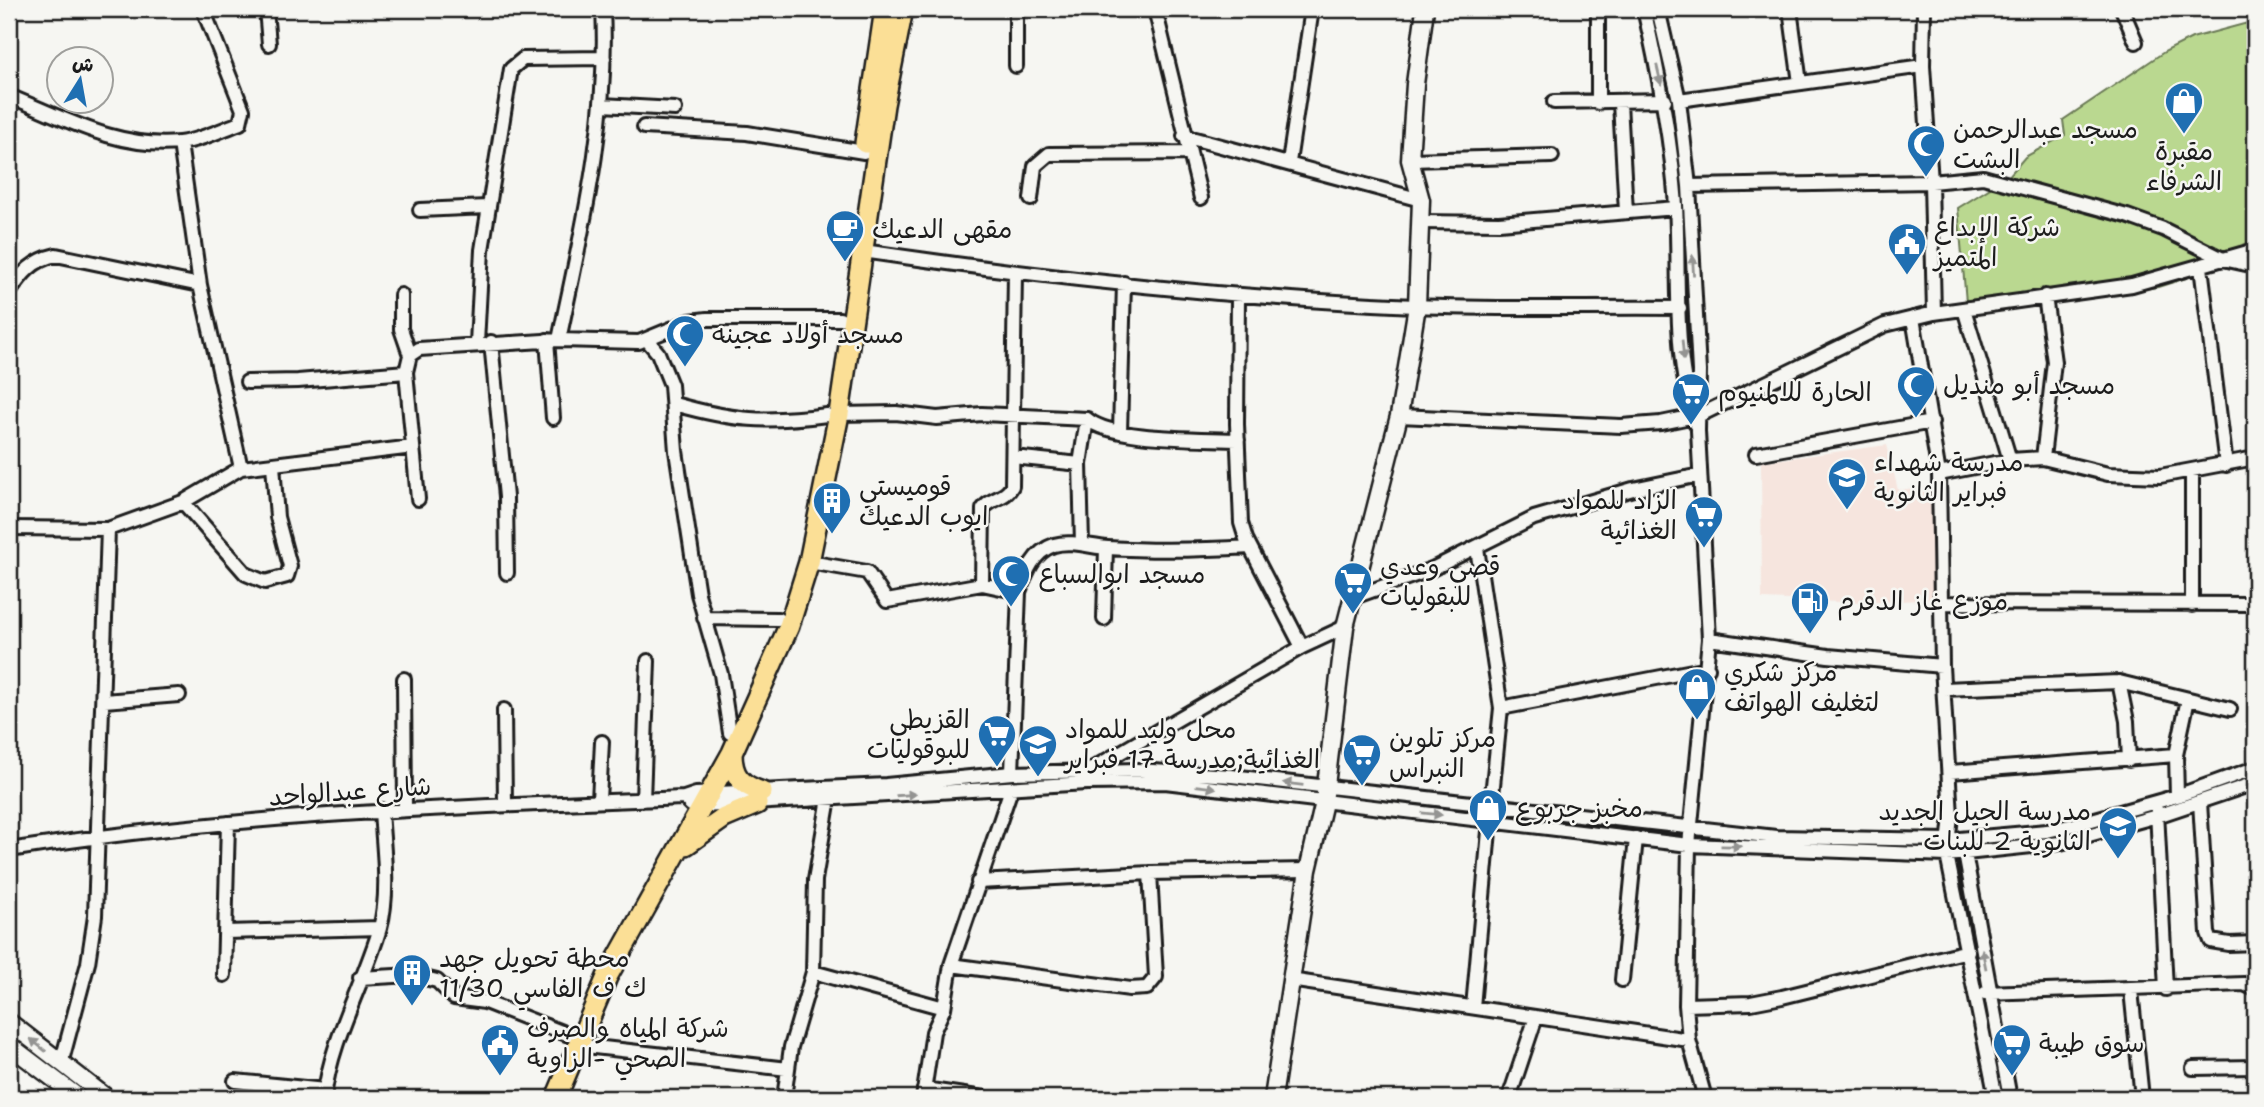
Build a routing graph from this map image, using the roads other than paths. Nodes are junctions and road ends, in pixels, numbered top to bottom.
1 (203, 9) edge
2 (266, 9) edge
3 (603, 9) edge
4 (886, 9) edge
5 (903, 9) edge
6 (1016, 9) edge
7 (1155, 9) edge
8 (1312, 9) edge
9 (1425, 9) edge
10 (1598, 9) edge
11 (1644, 9) edge
12 (1658, 9) edge
13 (1790, 9) edge
14 (1924, 9) edge
15 (2122, 9) edge
16 (2136, 42) dead end
17 (269, 44) dead end
18 (604, 58) junction
19 (1016, 66) dead end
20 (1923, 66) junction
21 (1800, 83) junction
22 (9, 96) edge
23 (1665, 100) junction
24 (1679, 100) junction
25 (1554, 102) dead end
26 (1598, 103) junction
27 (1620, 103) junction
28 (602, 105) junction
29 (675, 109) dead end
30 (644, 127) dead end
31 (1184, 136) junction
32 (180, 143) junction
33 (864, 152) junction
34 (1188, 153) junction
35 (1552, 156) dead end
36 (1410, 160) junction
37 (1289, 162) junction
38 (1931, 182) junction
39 (1689, 186) junction
40 (1200, 198) dead end
41 (1031, 199) dead end
42 (1421, 200) junction
43 (487, 207) junction
44 (1676, 208) junction
45 (420, 209) dead end
46 (1626, 212) junction
47 (1420, 222) junction
48 (2255, 250) edge
49 (863, 251) junction
50 (2223, 259) junction
51 (2255, 266) edge
52 (2201, 267) junction
53 (1015, 273) junction
54 (1124, 283) junction
55 (200, 285) junction
56 (9, 293) edge
57 (401, 295) dead end
58 (1238, 296) junction
59 (2045, 296) junction
60 (1417, 306) junction
61 (1679, 308) junction
62 (1964, 309) junction
63 (1934, 313) junction
64 (1913, 318) junction
65 (840, 319) junction
66 (553, 340) junction
67 (648, 340) junction
68 (491, 342) junction
69 (477, 343) junction
70 (410, 355) junction
71 (406, 372) junction
72 (247, 382) dead end
73 (674, 404) junction
74 (833, 414) junction
75 (1014, 415) junction
76 (1399, 416) junction
77 (1697, 416) junction
78 (554, 418) dead end
79 (1087, 419) junction
80 (1932, 422) junction
81 (1120, 432) junction
82 (1238, 440) junction
83 (413, 447) junction
84 (1756, 454) dead end
85 (1013, 457) junction
86 (2043, 458) junction
87 (2255, 458) edge
88 (2010, 460) junction
89 (1080, 464) junction
90 (273, 465) junction
91 (2226, 465) junction
92 (241, 468) junction
93 (2192, 471) junction
94 (1939, 474) junction
95 (1700, 475) junction
96 (418, 499) dead end
97 (183, 502) junction
98 (9, 528) edge
99 (108, 528) junction
100 (1082, 544) junction
101 (1250, 547) junction
102 (1107, 548) junction
103 (1478, 548) junction
104 (809, 562) junction
105 (507, 573) dead end
106 (982, 584) junction
107 (1019, 592) junction
108 (1351, 598) junction
109 (1941, 603) junction
110 (2255, 604) edge
111 (2192, 605) junction
112 (704, 618) junction
113 (778, 619) junction
114 (1104, 620) dead end
115 (1345, 627) junction
116 (1709, 639) junction
117 (1302, 647) junction
118 (648, 661) dead end
119 (1942, 666) junction
120 (1708, 668) junction
121 (404, 679) dead end
122 (2119, 682) junction
123 (1944, 689) junction
124 (179, 695) dead end
125 (2188, 699) junction
126 (104, 701) junction
127 (1500, 708) junction
128 (2230, 709) dead end
129 (504, 710) dead end
130 (730, 733) junction
131 (602, 742) dead end
132 (732, 753) junction
133 (2176, 755) junction
134 (2129, 760) junction
135 (2255, 768) edge
136 (1087, 772) junction
137 (1950, 772) junction
138 (1012, 773) junction
139 (2255, 783) edge
140 (1011, 789) junction
141 (829, 794) junction
142 (1325, 795) junction
143 (2177, 796) junction
144 (760, 798) junction
145 (697, 799) junction
146 (599, 800) junction
147 (643, 800) junction
148 (2157, 802) junction
149 (2200, 802) junction
150 (505, 804) junction
151 (1491, 806) junction
152 (405, 808) junction
153 (382, 810) junction
154 (1951, 816) junction
155 (2157, 816) junction
156 (1490, 820) junction
157 (228, 823) junction
158 (1690, 828) junction
159 (99, 836) junction
160 (1636, 838) junction
161 (1963, 839) junction
162 (1948, 840) junction
163 (1689, 845) junction
164 (9, 850) edge
165 (679, 850) junction
166 (1965, 853) junction
167 (1947, 855) junction
168 (1308, 870) junction
169 (1150, 873) junction
170 (978, 882) junction
171 (380, 928) junction
172 (225, 932) junction
173 (2255, 943) edge
174 (1968, 951) junction
175 (951, 965) junction
176 (813, 972) junction
177 (224, 975) dead end
178 (360, 978) junction
179 (1290, 980) junction
180 (1622, 980) dead end
181 (2166, 989) junction
182 (2255, 989) edge
183 (2131, 990) junction
184 (1991, 992) junction
185 (1976, 993) junction
186 (1686, 1005) junction
187 (1473, 1007) junction
188 (944, 1008) junction
189 (1536, 1017) junction
190 (9, 1022) edge
191 (573, 1040) junction
192 (1689, 1040) junction
193 (9, 1045) edge
194 (61, 1064) junction
195 (2255, 1067) edge
196 (2193, 1068) dead end
197 (788, 1069) junction
198 (235, 1082) dead end
199 (325, 1094) edge
200 (923, 1094) edge
201 (79, 1098) edge
202 (107, 1098) edge
203 (543, 1098) edge
204 (556, 1098) edge
205 (784, 1098) edge
206 (985, 1098) edge
207 (1273, 1098) edge
208 (1509, 1098) edge
209 (1705, 1098) edge
210 (1996, 1098) edge
211 (2010, 1098) edge
212 (2142, 1098) edge

1 - 32 street
2 - 17 street
3 - 18 street
4 - 33 main road
5 - 49 main road
6 - 19 street
7 - 31 street
8 - 37 street
9 - 36 street
10 - 26 street
11 -> 23 street
12 - 24 street
13 - 21 street
14 - 20 street
15 - 16 street
18 - 28 street
18 - 43 street
20 - 21 street
20 - 38 street
21 - 24 street
22 - 32 street
23 - 27 street
23 - 44 street
24 - 39 street
25 - 26 street
26 - 27 street
27 - 46 street
28 - 29 street
28 - 66 street
30 - 33 street
31 - 34 street
31 - 37 street
32 - 55 street
33 - 65 main road
34 - 40 street
34 - 41 street
35 - 36 street
36 - 42 street
37 - 42 street
38 - 39 street
38 - 50 street
38 - 63 street
77 -> 39 street
42 - 47 street
43 - 45 street
43 - 69 street
44 - 46 street
44 - 61 street
46 - 47 street
47 - 60 street
48 - 50 street
49 - 53 street
49 - 74 main road
50 - 51 street
50 - 52 street
52 - 59 street
52 - 91 street
53 - 54 street
53 - 75 street
54 - 58 street
54 - 81 street
55 - 56 street
55 - 92 street
57 - 70 street
58 - 60 street
58 - 82 street
59 - 62 street
59 - 86 street
60 - 61 street
60 - 76 street
61 -> 77 street
62 - 63 street
62 - 88 street
63 - 64 street
64 - 77 street
64 - 80 street
65 - 67 street
65 - 74 main road
66 - 67 street
66 - 68 street
66 - 78 street
67 - 73 street
68 - 69 street
68 - 105 street
69 - 70 street
70 - 71 street
71 - 72 street
71 - 83 street
73 - 74 street
73 - 112 street
74 - 75 street
74 - 104 main road
74 - 113 main road
75 - 79 street
75 - 85 street
76 - 77 street
76 - 108 street
77 - 95 street
79 - 81 street
79 - 89 street
80 - 84 street
80 - 94 street
81 - 82 street
82 - 101 street
83 - 90 street
83 - 96 street
85 - 89 street
85 - 106 street
86 - 88 street
86 - 93 street
87 - 91 street
88 - 94 street
89 - 100 street
90 - 92 street
90 - 97 street
91 - 93 street
92 - 97 street
93 - 111 street
94 - 109 street
95 - 103 street
95 - 116 street
97 - 99 street
98 - 99 street
99 - 126 street
100 - 102 street
100 - 107 street
101 - 102 street
101 - 117 street
102 - 114 street
103 - 108 street
103 - 127 street
104 - 106 street
104 - 132 main road
106 - 107 street
107 - 138 street
108 - 115 street
109 - 111 street
109 - 119 street
110 - 111 street
112 - 113 street
112 - 130 street
113 - 130 main road
115 - 117 street
115 - 142 street
116 - 119 street
116 - 120 street
117 - 136 street
118 - 147 street
119 - 123 street
120 - 127 street
120 - 158 street
121 - 152 street
122 - 123 street
122 - 125 street
122 - 134 street
123 - 137 street
124 - 126 street
125 - 128 street
125 - 133 street
126 - 159 street
127 - 151 street
129 - 150 street
130 - 145 main road
131 - 146 street
132 - 144 main road
132 - 145 main road
133 - 134 street
133 - 143 street
134 - 137 street
135 - 143 street
136 - 138 street
142 -> 136 street
137 - 154 street
138 - 141 street
139 - 149 street
141 -> 140 street
140 -> 142 street
140 - 170 street
141 - 144 street, شارع عبدالواحد
141 - 176 street
142 - 151 street
142 -> 156 street
142 - 168 street
143 - 148 street
144 - 145 street, شارع عبدالواحد
144 - 165 main road
145 - 147 street, شارع عبدالواحد
145 - 165 main road
145 - 191 main road
146 - 147 street, شارع عبدالواحد
146 - 150 street, شارع عبدالواحد
148 - 155 street
148 - 161 street
149 - 155 street
149 - 173 street
150 - 152 street, شارع عبدالواحد
151 - 158 street
152 - 153 street, شارع عبدالواحد
153 - 157 street, شارع عبدالواحد
153 - 171 street
154 - 161 street
154 - 162 street
155 - 166 street
155 - 181 street
156 - 160 street
156 - 187 street
157 - 159 street, شارع عبدالواحد
157 - 172 street
158 - 162 street
158 - 163 street
159 - 164 street, شارع عبدالواحد
159 - 194 street
160 - 163 street
160 - 180 street
161 - 162 street
161 - 166 street
162 - 167 street
163 -> 167 street
163 - 186 street
165 - 191 main road
166 - 167 street
184 -> 166 street
167 - 174 street
168 - 169 street
168 - 179 street
169 - 170 street
169 - 175 street
170 - 175 street
171 - 172 street
171 - 178 street
172 - 177 street
174 - 185 street
174 - 186 street
175 - 188 street
176 - 188 street
176 - 197 street
178 - 191 street
178 - 199 street
179 - 187 street
179 - 207 street
181 - 182 street
181 - 183 street
183 - 184 street
183 - 212 street
184 - 185 street
184 - 211 street
185 - 210 street
186 - 192 street
187 - 189 street
188 - 200 street
189 - 192 street
189 - 208 street
194 -> 190 street
191 - 197 street
191 - 203 main road
191 - 204 main road
192 - 209 street
193 - 201 street
194 - 202 street
195 - 196 street
197 - 205 street
198 - 199 street
200 - 206 street

